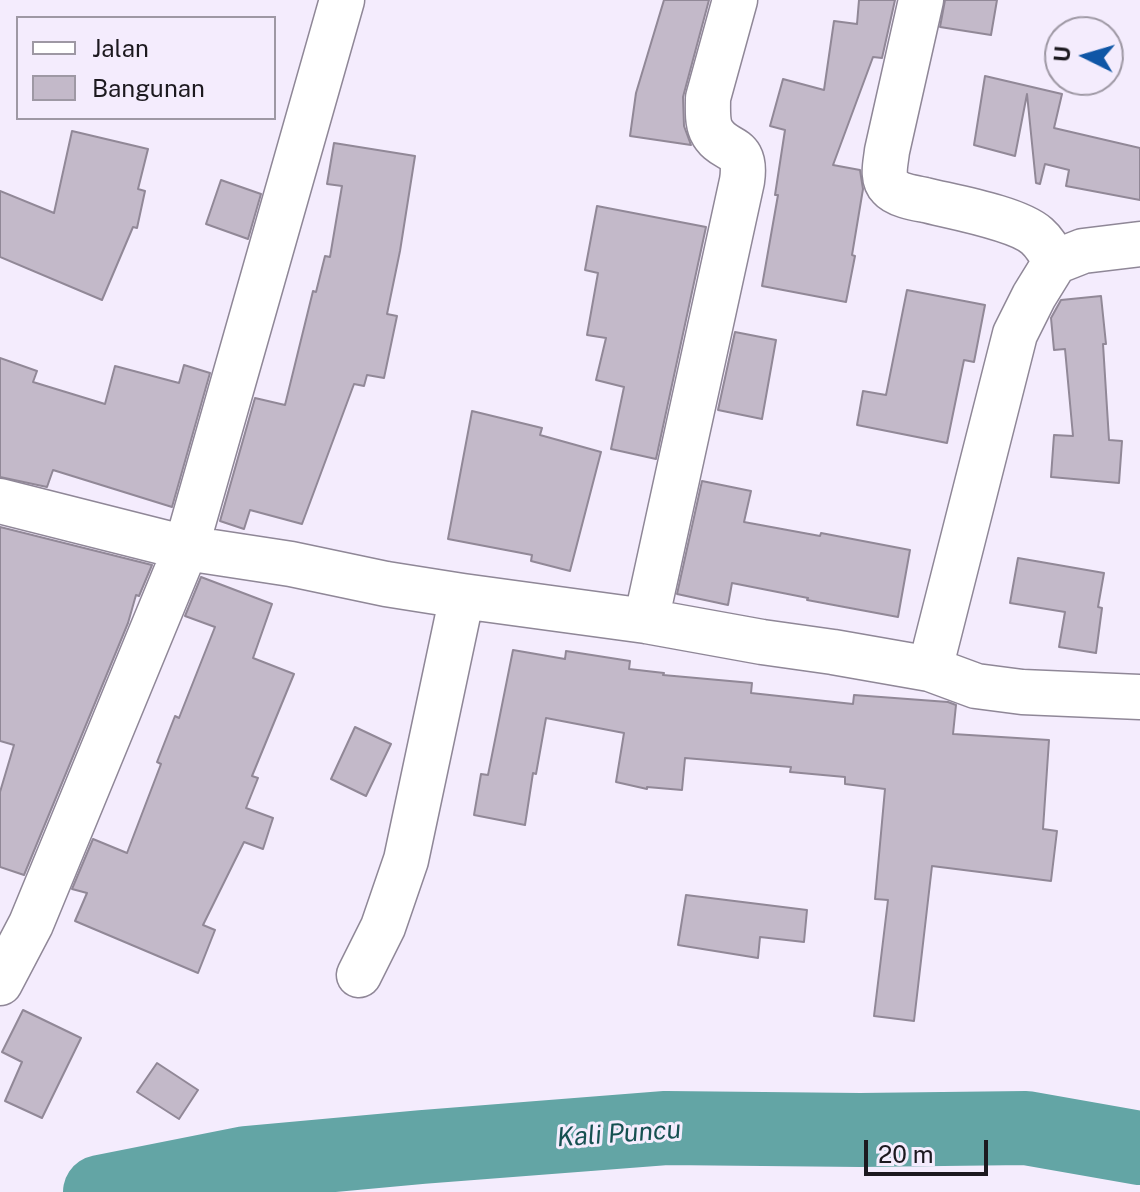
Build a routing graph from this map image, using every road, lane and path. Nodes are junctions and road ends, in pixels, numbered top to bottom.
1 (342, 0) edge
2 (735, 0) edge
3 (921, 0) edge
4 (1140, 244) edge
5 (1055, 262) junction
6 (0, 501) edge
7 (186, 548) junction
8 (462, 596) junction
9 (646, 621) junction
10 (930, 669) junction
11 (1140, 697) edge
12 (359, 975) dead end
13 (0, 983) edge

1 - 7 street
2 - 9 street
3 - 5 street
4 - 5 street
5 - 10 street
6 - 7 street
7 - 8 street
7 - 13 street
8 - 9 street
8 - 12 street
9 - 10 street
10 - 11 street

